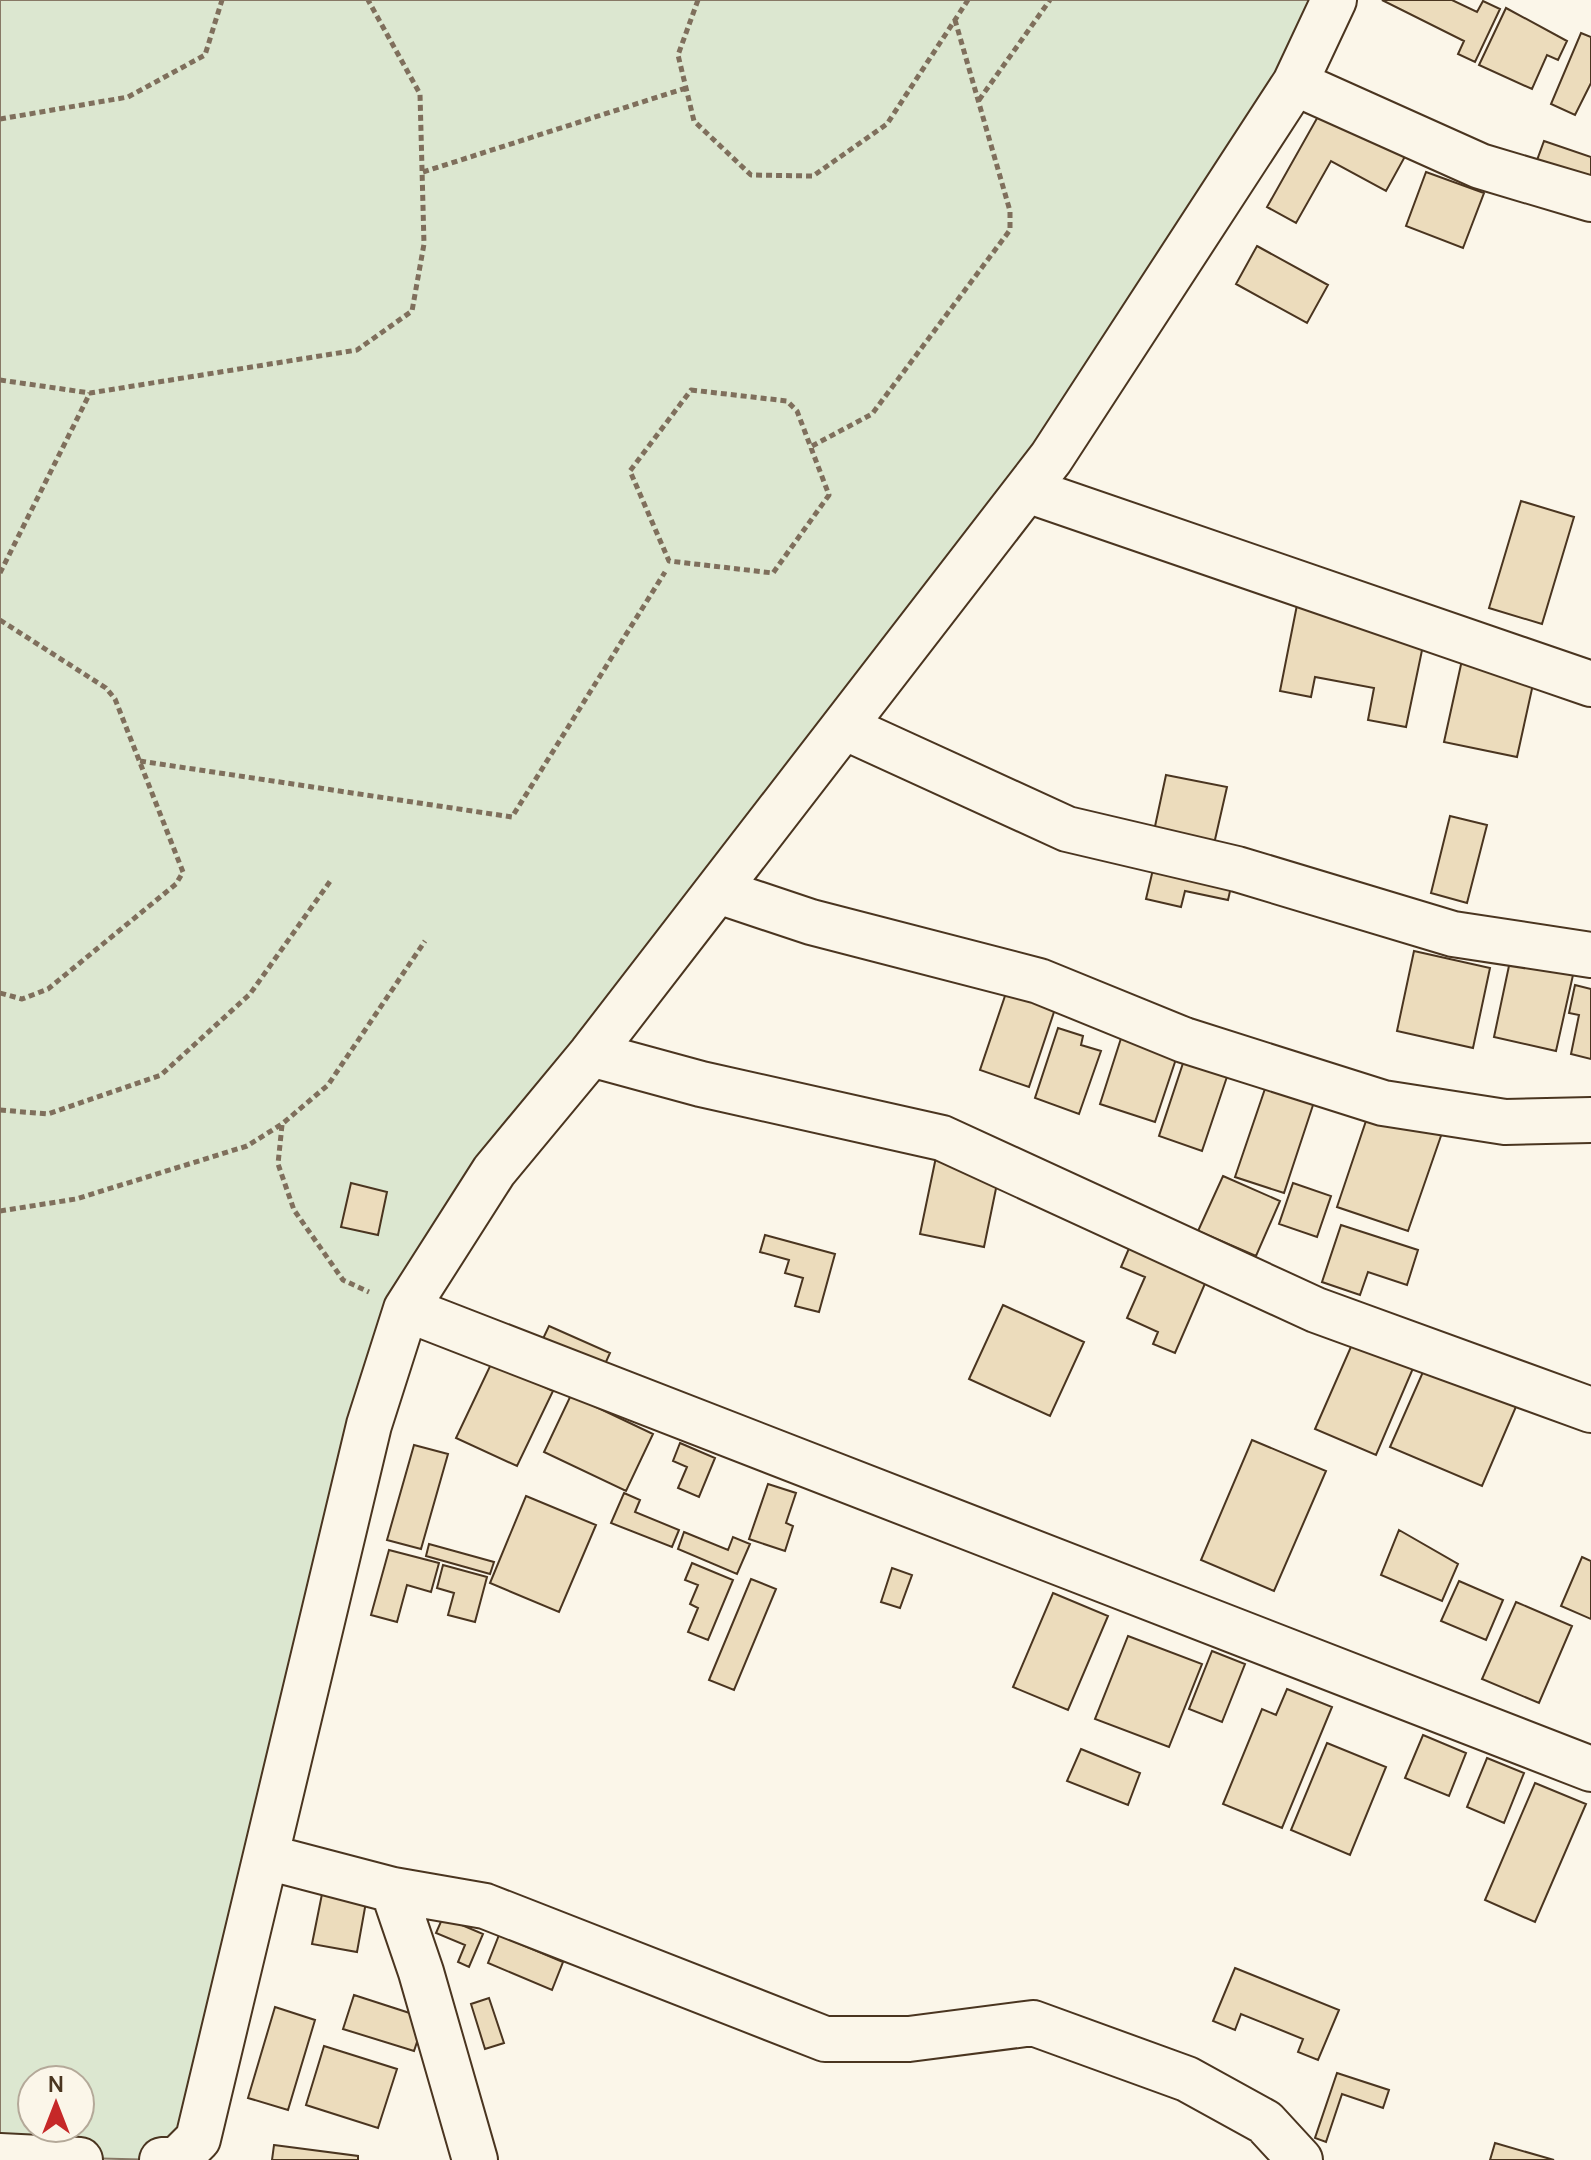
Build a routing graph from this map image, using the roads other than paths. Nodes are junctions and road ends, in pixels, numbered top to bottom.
1 (1334, 0) edge
2 (1295, 83) junction
3 (1591, 199) edge
4 (1027, 490) junction
5 (1591, 684) edge
6 (844, 727) junction
7 (718, 891) junction
8 (1591, 955) edge
9 (591, 1054) junction
10 (1591, 1120) edge
11 (406, 1309) junction
12 (1591, 1410) edge
13 (1591, 1769) edge
14 (267, 1857) junction
15 (393, 1890) junction
16 (0, 2156) edge
17 (80, 2160) edge
18 (162, 2160) edge
19 (475, 2160) edge
20 (1300, 2160) edge

1 - 2 street
2 - 3 street
2 - 4 street
4 - 5 street
4 - 6 street
6 - 7 street
6 - 8 street
7 - 9 street
7 - 10 street
9 - 11 street
9 - 12 street
11 - 13 street
11 - 14 street
14 - 15 street
14 - 18 street
15 - 19 street
15 - 20 street
16 - 17 street

